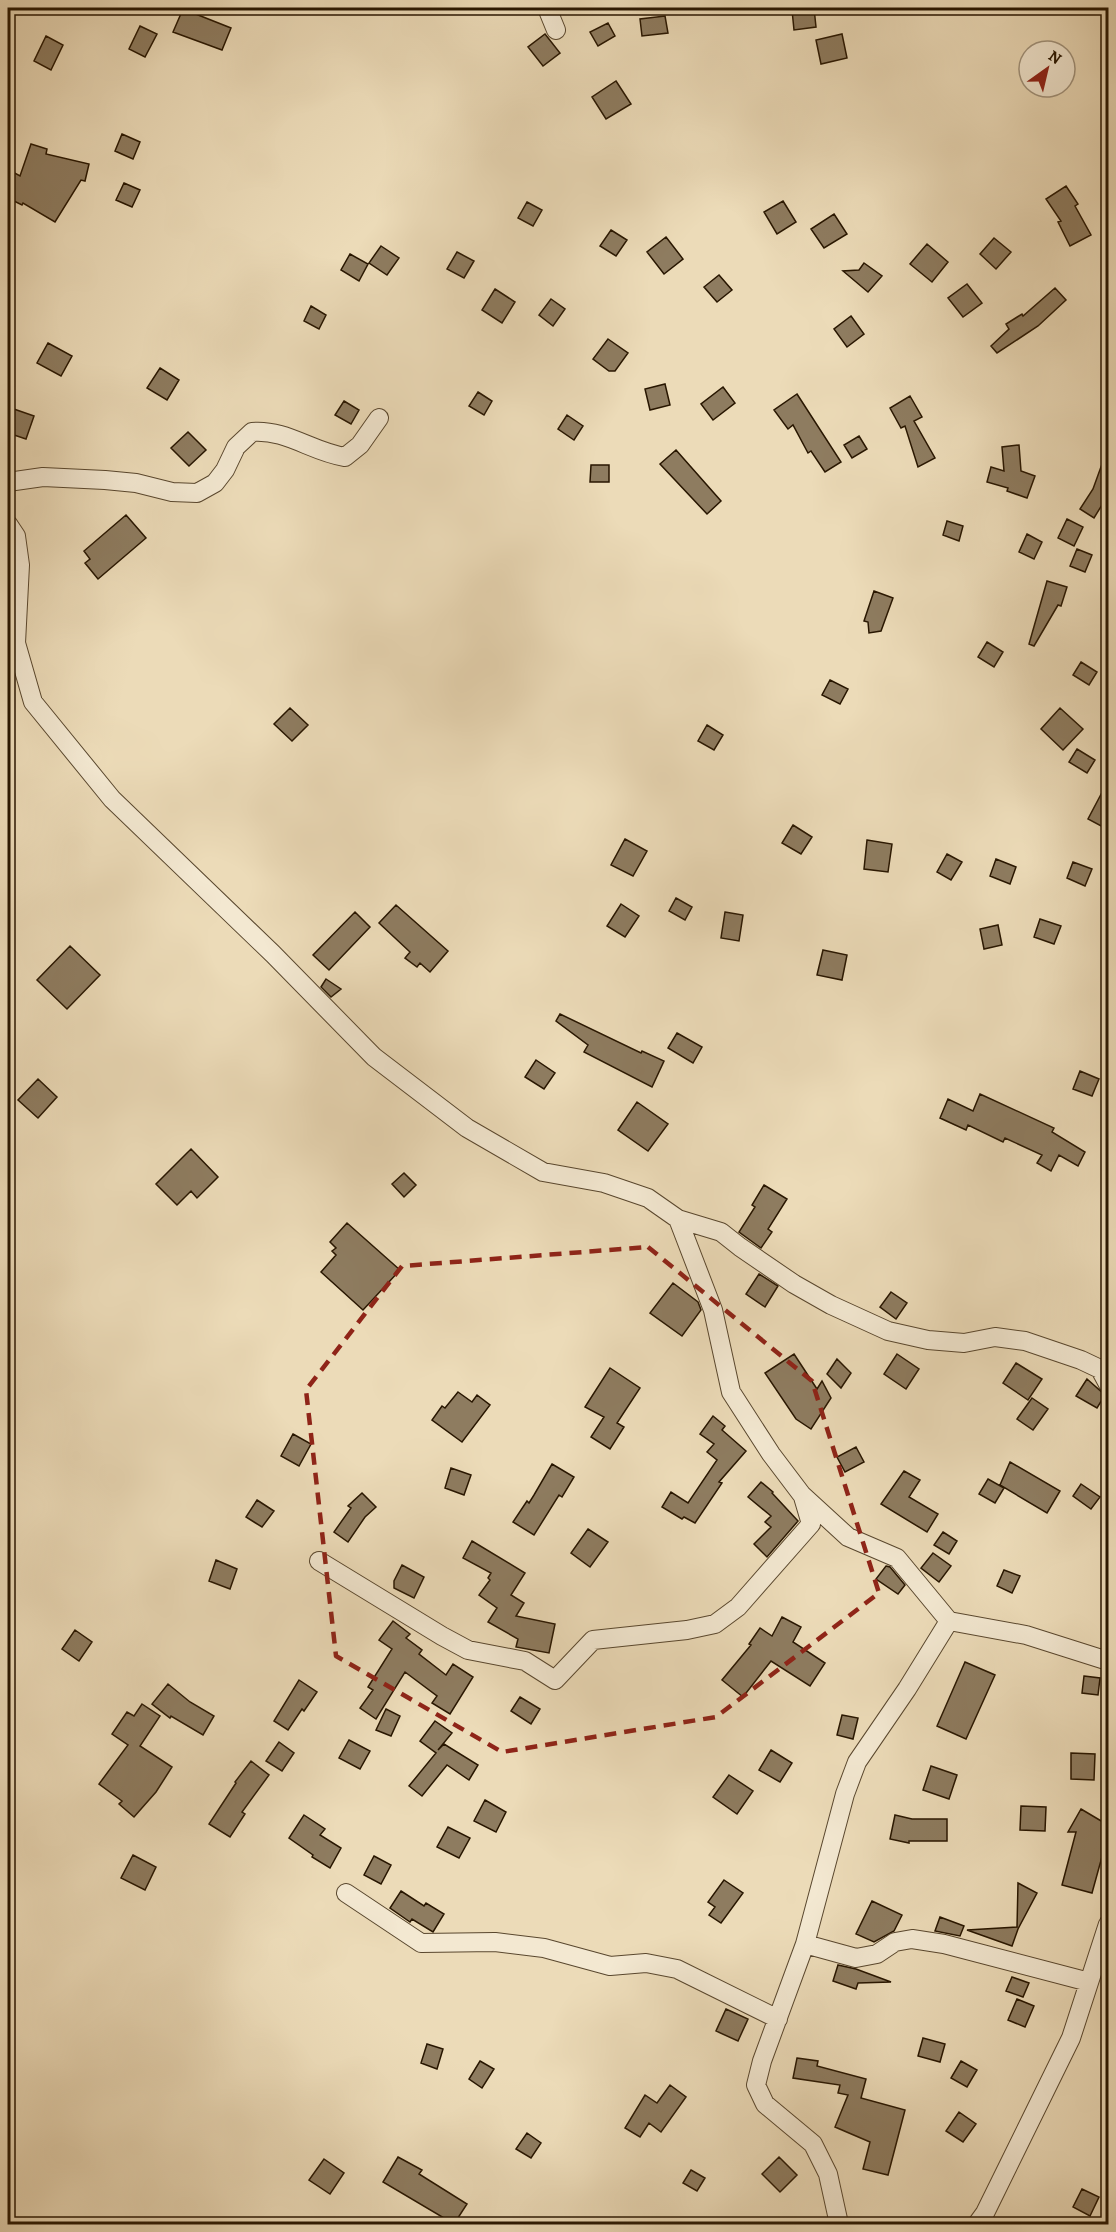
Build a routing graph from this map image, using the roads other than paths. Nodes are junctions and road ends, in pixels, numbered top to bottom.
1 (547, 8) edge
2 (556, 30) dead end
3 (379, 418) dead end
4 (8, 482) edge
5 (8, 524) edge
6 (678, 1218) junction
7 (1108, 1384) edge
8 (802, 1495) junction
9 (319, 1561) dead end
10 (949, 1621) junction
11 (1108, 1662) edge
12 (346, 1893) dead end
13 (1108, 1924) edge
14 (805, 1944) junction
15 (1089, 1982) junction
16 (778, 2019) junction
17 (839, 2224) edge
18 (977, 2224) edge

1 - 2 street
3 - 4 street
5 - 6 street
6 - 7 street
6 - 8 street
8 - 9 street
8 - 10 street
10 - 11 street
10 - 14 street
12 - 16 street
13 - 15 street
14 - 15 street
14 - 16 street
15 - 18 street
16 - 17 street

